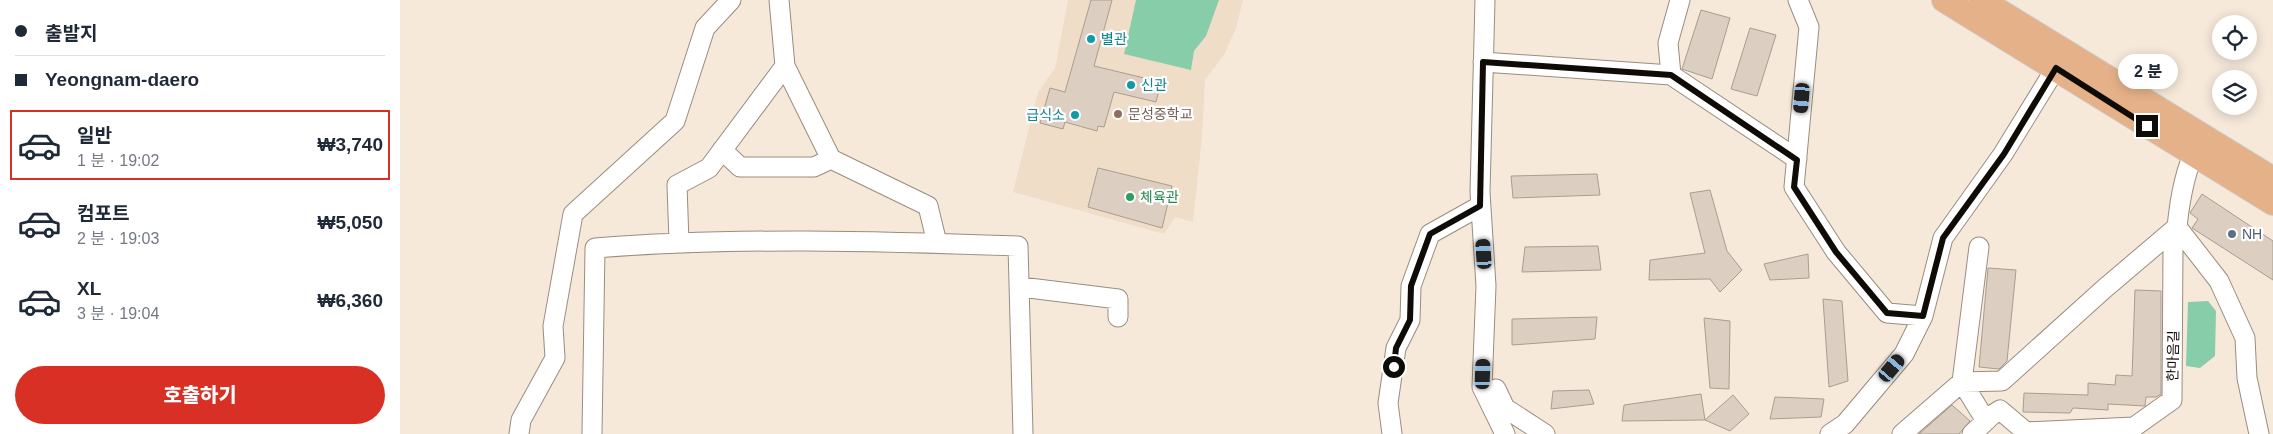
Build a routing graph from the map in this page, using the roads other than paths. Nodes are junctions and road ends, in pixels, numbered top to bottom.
1 (731, 0) edge
2 (779, 0) edge
3 (1486, 0) edge
4 (1680, 0) edge
5 (1798, 0) edge
6 (1944, 0) edge
7 (1981, 0) edge
8 (2061, 61) junction
9 (1483, 62) junction
10 (784, 66) junction
11 (1671, 75) junction
12 (2197, 146) junction
13 (722, 150) junction
14 (831, 160) junction
15 (1797, 160) junction
16 (2273, 179) edge
17 (2273, 203) edge
18 (1480, 206) junction
19 (2177, 227) junction
20 (679, 242) junction
21 (937, 243) junction
22 (1979, 247) dead end
23 (1020, 287) junction
24 (1923, 316) junction
25 (1118, 317) dead end
26 (1483, 360) junction
27 (1962, 382) junction
28 (1986, 421) junction
29 (519, 434) edge
30 (592, 434) edge
31 (1023, 434) edge
32 (1392, 434) edge
33 (1505, 434) edge
34 (1545, 434) edge
35 (1830, 434) edge
36 (1902, 434) edge
37 (1972, 434) edge
38 (2259, 434) edge

1 - 29 street
2 - 10 street
3 - 9 street
4 - 11 street
5 - 15 street
6 - 8 main road
7 - 8 main road
8 - 12 main road
8 - 24 street
9 - 11 street
9 - 18 street
10 - 13 street
10 - 14 street
11 - 15 street
12 - 16 main road
12 - 17 main road
12 - 19 street, 한마음길
13 - 14 street
13 - 20 street
14 - 21 street
15 - 24 street
18 - 26 street
18 - 32 street
19 - 27 street
19 - 28 street, 한마음길
19 - 38 street
20 - 21 street
20 - 30 street
21 - 23 street
22 - 27 street
23 - 25 street
23 - 31 street
24 - 35 street
26 - 33 street
26 - 34 street
27 - 28 street
27 - 36 street
28 - 37 street, 한마음길

